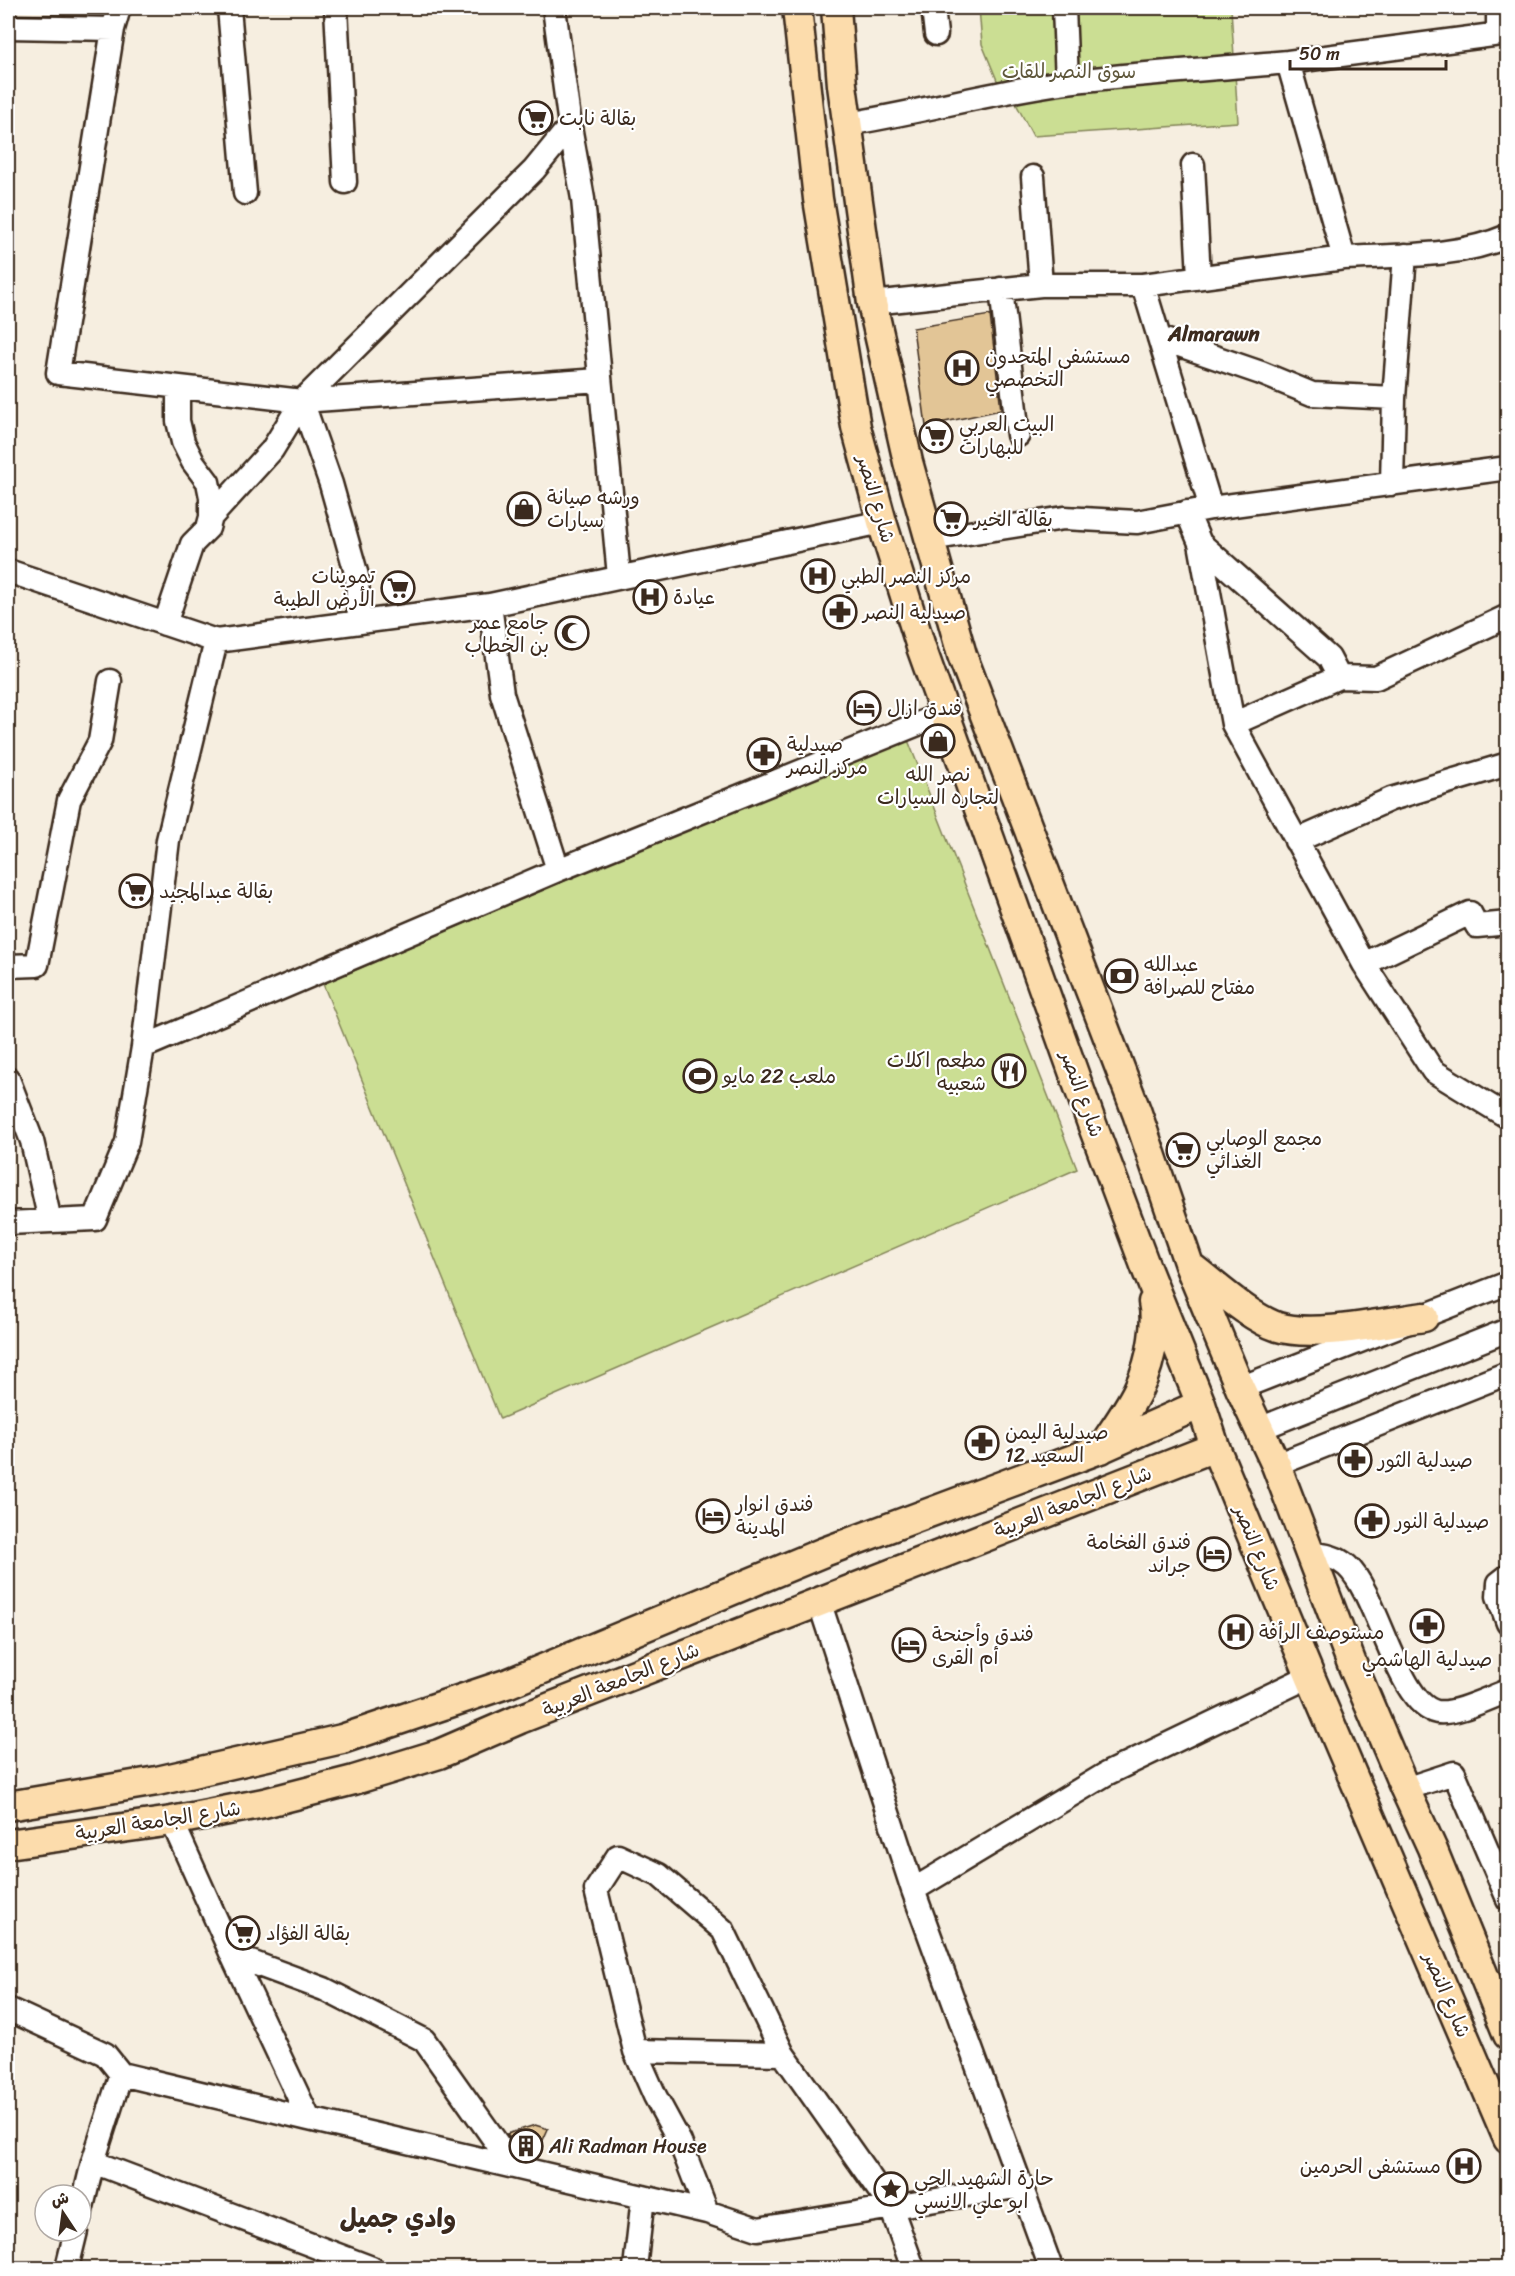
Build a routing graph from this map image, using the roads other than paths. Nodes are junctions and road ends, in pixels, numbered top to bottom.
1 (229, 8) edge
2 (336, 8) edge
3 (554, 8) edge
4 (797, 8) edge
5 (836, 8) edge
6 (933, 8) edge
7 (1064, 8) edge
8 (1498, 8) edge
9 (116, 18) edge
10 (8, 27) edge
11 (1503, 33) edge
12 (936, 34) dead end
13 (1288, 62) junction
14 (1067, 82) junction
15 (847, 124) junction
16 (570, 126) junction
17 (1193, 165) dead end
18 (1033, 177) dead end
19 (345, 182) dead end
20 (245, 193) dead end
21 (1508, 236) edge
22 (1405, 255) junction
23 (1344, 258) junction
24 (1199, 277) junction
25 (1041, 285) junction
26 (1143, 285) junction
27 (1001, 289) junction
28 (872, 303) junction
29 (1159, 338) junction
30 (599, 380) junction
31 (177, 387) junction
32 (1394, 399) junction
33 (303, 401) junction
34 (1018, 435) dead end
35 (1508, 468) edge
36 (1392, 484) junction
37 (1211, 508) junction
38 (1187, 512) junction
39 (211, 517) junction
40 (882, 522) junction
41 (930, 539) junction
42 (1200, 543) junction
43 (8, 571) edge
44 (619, 576) junction
45 (490, 604) junction
46 (1508, 616) edge
47 (359, 622) junction
48 (165, 624) junction
49 (216, 641) junction
50 (1339, 677) junction
51 (110, 681) dead end
52 (945, 713) junction
53 (1233, 724) junction
54 (1508, 764) edge
55 (1296, 841) junction
56 (558, 870) junction
57 (1508, 923) edge
58 (1364, 964) junction
59 (8, 966) edge
60 (143, 1047) junction
61 (8, 1079) edge
62 (1127, 1088) junction
63 (1085, 1104) junction
64 (1508, 1117) edge
65 (1146, 1140) junction
66 (1105, 1159) junction
67 (50, 1221) junction
68 (8, 1223) edge
69 (1189, 1265) junction
70 (1146, 1268) junction
71 (1508, 1282) edge
72 (1424, 1317) junction
73 (1508, 1330) edge
74 (1508, 1373) edge
75 (1240, 1388) junction
76 (1201, 1404) junction
77 (1259, 1429) junction
78 (1215, 1447) junction
79 (1100, 1449) junction
80 (1276, 1465) junction
81 (1227, 1475) junction
82 (1113, 1486) junction
83 (1309, 1554) junction
84 (1508, 1576) edge
85 (819, 1601) junction
86 (1508, 1623) edge
87 (1310, 1676) junction
88 (1508, 1691) edge
89 (1405, 1789) junction
90 (8, 1806) edge
91 (1368, 1808) junction
92 (172, 1821) junction
93 (8, 1844) edge
94 (1432, 1848) junction
95 (1392, 1867) junction
96 (913, 1890) junction
97 (1508, 1899) edge
98 (232, 1955) junction
99 (8, 2009) edge
100 (1508, 2035) edge
101 (635, 2051) junction
102 (783, 2054) junction
103 (121, 2074) junction
104 (309, 2119) junction
105 (1508, 2139) edge
106 (93, 2162) junction
107 (513, 2166) junction
108 (88, 2183) edge
109 (1022, 2186) junction
110 (643, 2197) junction
111 (891, 2207) junction
112 (707, 2212) junction
113 (73, 2243) edge
114 (67, 2268) edge
115 (372, 2268) edge
116 (635, 2268) edge
117 (913, 2268) edge
118 (1051, 2268) edge

1 - 20 street
2 - 19 street
3 - 16 street
4 - 40 main road, شارع النصر
5 - 15 main road, شارع النصر
6 - 12 street
7 - 14 street
8 - 11 street
9 - 10 street
9 - 31 street
11 - 13 street
13 - 14 street
13 - 23 street
14 - 15 street
15 - 28 main road, شارع النصر
16 - 30 street
16 - 33 street
17 - 24 street
18 - 25 street
21 - 22 street
22 - 23 street
22 - 32 street
23 - 24 street
24 - 26 street
25 - 26 street
25 - 27 street
26 - 29 street
27 - 28 street
27 - 34 street
28 - 41 main road, شارع النصر
29 - 32 street
29 - 37 street
30 - 33 street
30 - 44 street
31 - 33 street
31 - 39 street
32 - 36 street
33 - 39 street
33 - 47 street
35 - 36 street
36 - 37 street
37 - 38 street
38 - 41 street
38 - 42 street
39 - 48 street
40 - 44 street
40 - 52 main road, شارع النصر
41 - 62 main road, شارع النصر
42 - 50 street
42 - 53 street
43 - 48 street
44 - 45 street
45 - 47 street
45 - 56 street
46 - 50 street
47 - 49 street
48 - 49 street
49 - 60 street
50 - 53 street
51 - 59 street
52 - 56 street
52 - 63 main road, شارع النصر
53 - 55 street
54 - 55 street
55 - 58 street
56 - 60 street
57 - 58 street
58 - 64 street
60 - 67 street
61 - 67 street
62 - 63 main road
62 - 65 main road, شارع النصر
63 - 66 main road, شارع النصر
65 - 66 main road
65 - 69 main road, شارع النصر
66 - 70 main road, شارع النصر
67 - 68 street
69 - 72 main road
69 - 75 main road, شارع النصر
70 - 76 main road, شارع النصر
70 - 79 main road
71 - 72 street
72 - 75 street
73 - 77 street
74 - 80 street
75 - 77 main road, شارع النصر
76 - 78 main road, شارع النصر
76 - 79 main road, شارع الجامعة العربية
77 - 80 main road, شارع النصر
78 - 81 main road, شارع النصر
78 - 82 main road, شارع الجامعة العربية
79 - 90 main road, شارع الجامعة العربية
80 - 83 main road, شارع النصر
81 - 82 main road
81 - 87 main road, شارع النصر
82 - 85 main road, شارع الجامعة العربية
83 - 88 street
83 - 89 main road, شارع النصر
84 - 86 street
85 - 92 main road, شارع الجامعة العربية
85 - 96 street
87 - 91 main road, شارع النصر
87 - 96 street
89 - 91 main road
89 - 94 main road, شارع النصر
89 - 97 street
91 - 95 main road, شارع النصر
92 - 93 main road, شارع الجامعة العربية
92 - 98 street
94 - 95 main road
94 - 100 main road, شارع النصر
95 - 105 main road, شارع النصر
96 - 109 street
98 - 104 street
98 - 107 street
99 - 103 street
101 - 102 street
101 - 102 street
101 - 112 street
102 - 111 street
103 - 104 street
103 - 106 street
104 - 107 street
106 - 108 street
106 - 115 street
107 - 110 street
109 - 111 street
109 - 118 street
110 - 112 street
110 - 116 street
111 - 112 street
111 - 117 street
113 - 114 street

